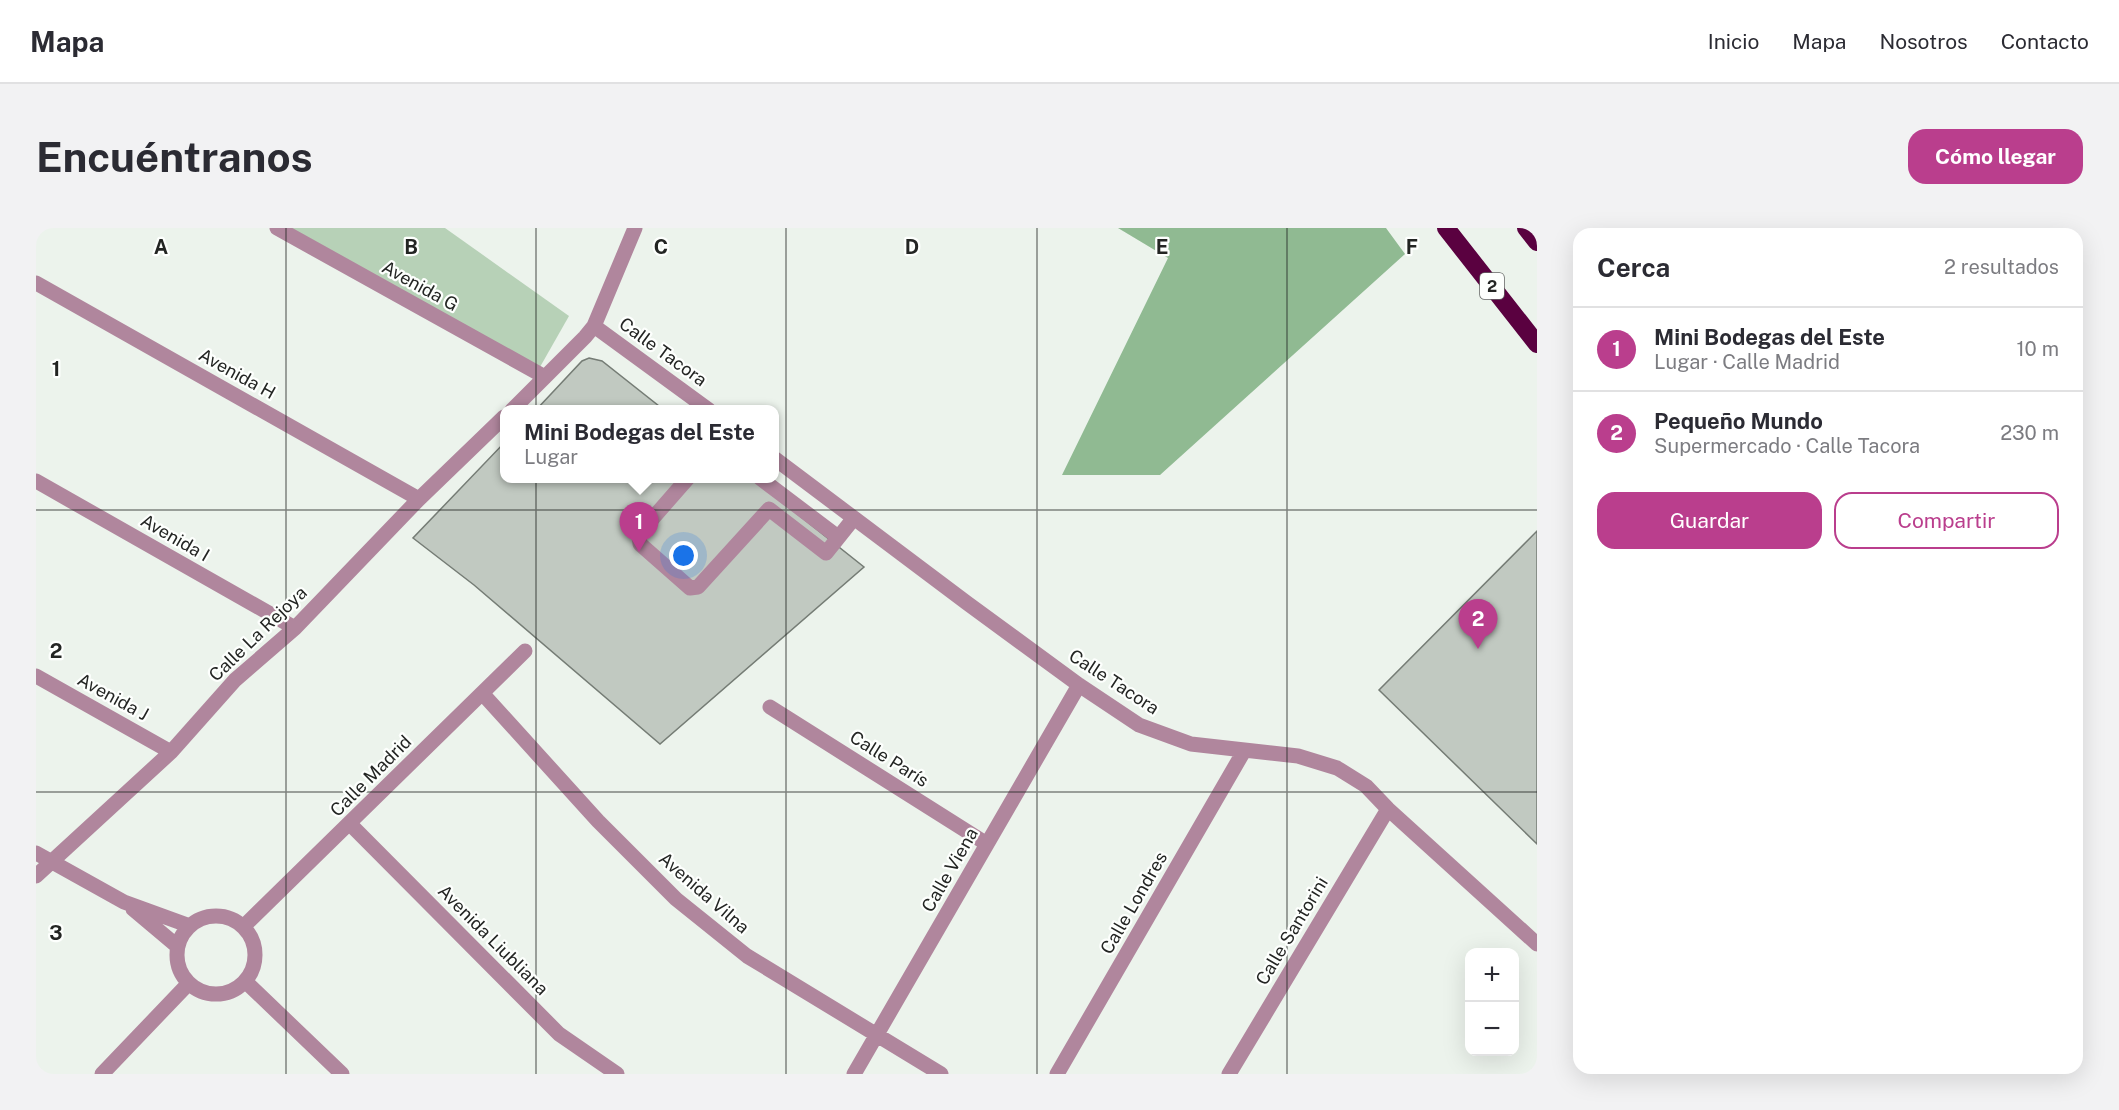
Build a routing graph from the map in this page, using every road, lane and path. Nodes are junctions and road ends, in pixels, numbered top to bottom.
1 (277, 228) edge
2 (635, 228) edge
3 (1446, 228) edge
4 (1526, 228) edge
5 (1537, 242) edge
6 (36, 283) edge
7 (594, 326) junction
8 (1537, 344) edge
9 (545, 377) junction
10 (517, 405) edge
11 (702, 405) edge
12 (500, 421) edge
13 (779, 462) edge
14 (36, 481) edge
15 (684, 483) edge
16 (767, 483) edge
17 (419, 499) junction
18 (854, 518) junction
19 (838, 537) junction
20 (295, 628) junction
21 (525, 651) dead end
22 (36, 676) edge
23 (1079, 685) junction
24 (482, 693) junction
25 (770, 707) dead end
26 (1244, 751) junction
27 (171, 752) junction
28 (1388, 809) junction
29 (350, 824) junction
30 (987, 844) junction
31 (36, 853) edge
32 (51, 862) junction
33 (36, 876) edge
34 (124, 902) junction
35 (189, 926) junction
36 (243, 927) junction
37 (1537, 944) edge
38 (177, 946) junction
39 (245, 981) junction
40 (189, 983) junction
41 (878, 1035) junction
42 (102, 1074) edge
43 (342, 1074) edge
44 (617, 1074) edge
45 (854, 1074) edge
46 (941, 1074) edge
47 (1057, 1074) edge
48 (1229, 1074) edge

1 - 9 street, Avenida G
2 - 7 street
3 - 8 highway, 2
4 - 5 highway
6 - 17 street, Avenida H
7 - 9 street
7 - 11 street, Calle Tacora
9 - 10 street
12 - 17 street, Calle La Rejoya
13 - 18 street, Calle Tacora
14 - 20 street, Avenida I
15 - 19 street
16 - 19 street
17 - 20 street, Calle La Rejoya
18 - 19 street
18 - 23 street, Calle Tacora
20 - 27 street, Calle La Rejoya
21 - 24 street, Calle Madrid
22 - 27 street, Avenida J
23 - 26 street, Calle Tacora
23 - 30 street, Calle Viena
24 - 29 street, Calle Madrid
24 - 41 street, Avenida Vilna
25 - 30 street, Calle París
26 - 28 street, Calle Tacora
26 - 47 street, Calle Londres
27 - 32 street, Calle La Rejoya
28 - 37 street, Calle Tacora
28 - 48 street, Calle Santorini
29 - 36 street, Calle Madrid
29 - 44 street, Avenida Liubliana
30 - 41 street, Calle Viena
31 - 32 street
32 - 33 street, Calle La Rejoya
32 - 34 street
34 - 35 street
34 - 38 street
35 - 36 street
35 - 38 street
36 - 39 street
38 - 40 street
39 - 40 street
39 - 43 street
40 - 42 street
41 - 45 street, Calle Viena
41 - 46 street, Avenida Vilna

